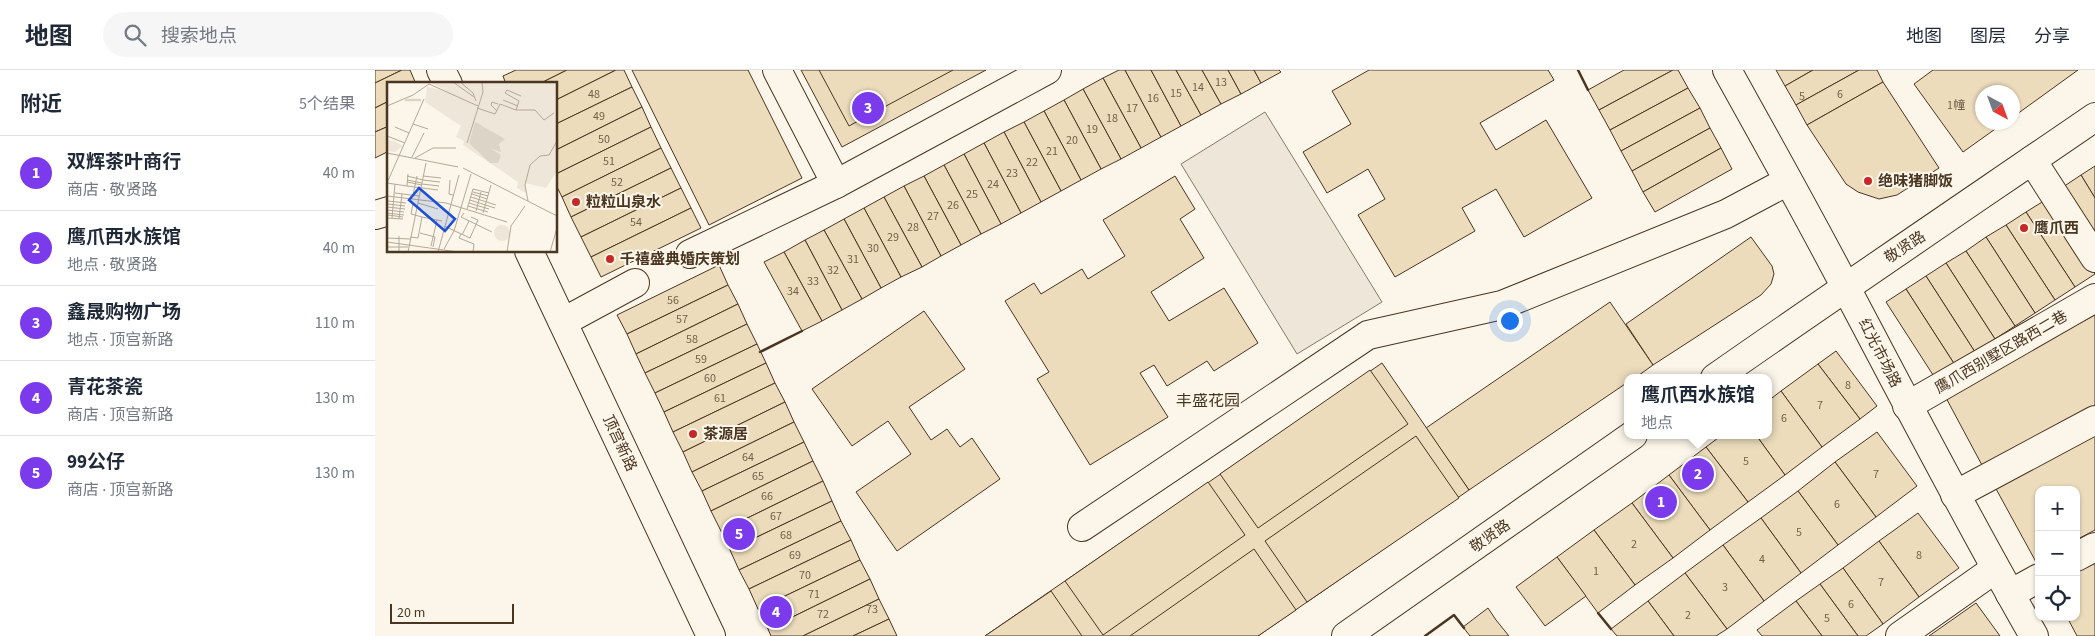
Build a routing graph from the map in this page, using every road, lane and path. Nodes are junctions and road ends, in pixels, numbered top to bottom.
1 (441, 70) edge
2 (777, 70) edge
3 (1047, 70) edge
4 (1727, 70) edge
5 (447, 82) edge
6 (2095, 117) edge
7 (2032, 160) junction
8 (1788, 181) junction
9 (837, 184) junction
10 (529, 252) edge
11 (690, 254) dead end
12 (2095, 258) edge
13 (635, 283) dead end
14 (1845, 286) junction
15 (2095, 298) edge
16 (563, 322) junction
17 (1721, 374) edge
18 (1907, 406) junction
19 (2095, 420) edge
20 (1627, 439) edge
21 (1955, 496) junction
22 (1082, 527) dead end
23 (2095, 547) edge
24 (2080, 555) edge
25 (1995, 569) junction
26 (2035, 580) edge
27 (2010, 594) junction
28 (711, 636) edge
29 (1347, 636) edge
30 (1900, 636) edge
31 (2034, 636) edge

1 - 5 street
2 - 9 street
3 - 9 street
4 - 8 street, 红光市场路
6 - 7 street, 敬贤路
7 - 12 street
7 - 14 street, 敬贤路
8 - 14 street, 红光市场路
8 - 22 street
9 - 11 street
10 - 16 street, 顶宫新路
13 - 16 street
14 - 17 street, 敬贤路
14 - 18 street, 红光市场路
15 - 18 street, 鹰爪西别墅区路西二巷
16 - 28 street, 顶宫新路
18 - 21 street, 红光市场路
19 - 21 street
20 - 29 street, 敬贤路
21 - 25 street, 红光市场路
23 - 24 street
25 - 27 street, 红光市场路
25 - 30 street
26 - 27 street
27 - 31 street, 红光市场路

